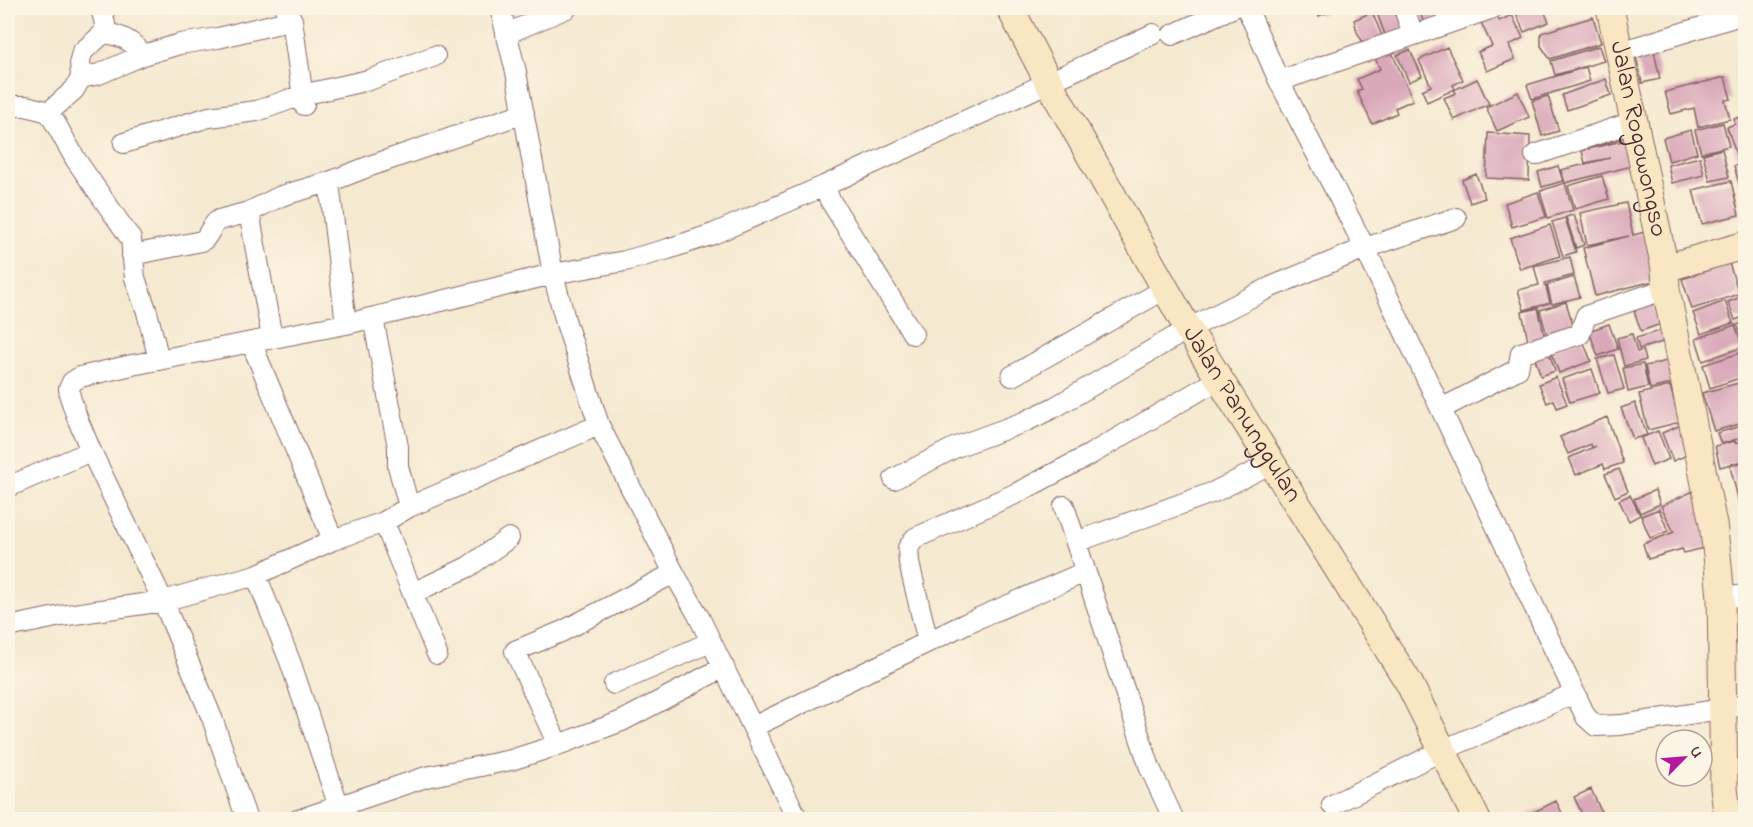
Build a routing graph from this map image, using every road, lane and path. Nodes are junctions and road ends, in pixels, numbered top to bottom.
1 (101, 8) edge
2 (500, 8) edge
3 (567, 8) edge
4 (1010, 8) edge
5 (1232, 8) edge
6 (1247, 8) edge
7 (1404, 8) edge
8 (1493, 8) edge
9 (1610, 8) edge
10 (289, 14) edge
11 (1731, 18) dead end
12 (104, 33) junction
13 (506, 34) junction
14 (1152, 34) dead end
15 (1172, 35) dead end
16 (1413, 35) junction
17 (1620, 52) junction
18 (143, 54) junction
19 (435, 56) dead end
20 (81, 78) junction
21 (1048, 81) junction
22 (1279, 81) junction
23 (303, 100) junction
24 (8, 106) edge
25 (49, 112) junction
26 (524, 113) junction
27 (1633, 122) junction
28 (124, 143) dead end
29 (1535, 155) dead end
30 (329, 182) junction
31 (824, 186) junction
32 (249, 212) junction
33 (1456, 218) dead end
34 (1746, 245) edge
35 (1365, 248) junction
36 (132, 255) junction
37 (553, 274) junction
38 (1665, 279) junction
39 (1165, 289) junction
40 (373, 318) junction
41 (346, 324) junction
42 (1188, 329) junction
43 (913, 334) dead end
44 (272, 338) junction
45 (251, 342) junction
46 (159, 360) junction
47 (1012, 376) dead end
48 (1219, 379) junction
49 (1441, 409) junction
50 (599, 425) junction
51 (91, 451) junction
52 (1272, 464) junction
53 (894, 479) dead end
54 (8, 487) edge
55 (1064, 506) dead end
56 (409, 507) junction
57 (384, 522) junction
58 (509, 538) dead end
59 (333, 540) junction
60 (1076, 542) junction
61 (1085, 572) junction
62 (674, 573) junction
63 (256, 575) junction
64 (413, 593) junction
65 (1733, 597) edge
66 (163, 601) junction
67 (8, 627) edge
68 (711, 642) junction
69 (928, 642) junction
70 (437, 654) dead end
71 (723, 667) junction
72 (614, 684) dead end
73 (1575, 693) junction
74 (1735, 707) edge
75 (753, 727) junction
76 (558, 745) junction
77 (1443, 750) junction
78 (1332, 805) dead end
79 (339, 807) junction
80 (247, 819) edge
81 (298, 819) edge
82 (798, 819) edge
83 (1174, 819) edge
84 (1477, 819) edge
85 (1728, 819) edge

1 - 12 street
2 - 13 street
3 - 13 street
4 - 21 main road, Jalan Panunggulan
5 - 15 street
6 - 22 street
7 - 16 street
8 - 16 street
9 - 17 main road, Jalan Rogowongso
10 - 18 street
10 - 23 street
11 - 17 street
12 - 18 street
12 - 20 street
13 - 26 street
14 - 21 street
16 - 22 street
17 - 27 main road, Jalan Rogowongso
18 - 20 street
19 - 23 street
20 - 25 street
21 - 31 street
21 - 39 main road, Jalan Panunggulan
22 - 35 street
23 - 28 street
24 - 25 street
25 - 36 street
26 - 30 street
26 - 37 street
27 - 29 street
27 - 38 main road, Jalan Rogowongso
30 - 32 street
30 - 41 street
31 - 37 street
31 - 43 street
32 - 36 street
32 - 44 street
33 - 35 street
34 - 38 main road
35 - 42 street
35 - 49 street
36 - 46 street
37 - 40 street
37 - 50 street
38 - 49 street
38 - 65 main road, Jalan Rogowongso
39 - 42 main road, Jalan Panunggulan
39 - 47 street
40 - 41 street
40 - 56 street
41 - 44 street
42 - 48 main road, Jalan Panunggulan
42 - 53 street
44 - 45 street
45 - 46 street
45 - 59 street
46 - 51 street
48 - 52 main road, Jalan Panunggulan
48 - 69 street
49 - 73 street
50 - 56 street
50 - 62 street
51 - 54 street
51 - 66 street
52 - 60 street
52 - 77 main road, Jalan Panunggulan
55 - 60 street
56 - 57 street
57 - 59 street
57 - 64 street
58 - 64 street
59 - 63 street
60 - 61 street
61 - 69 street
61 - 83 street
62 - 68 street
62 - 76 street
63 - 66 street
63 - 79 street
64 - 70 street
65 - 74 main road, Jalan Rogowongso
66 - 67 street
66 - 80 street
68 - 71 street
68 - 72 street
69 - 75 street
71 - 75 street
71 - 76 street
73 - 74 street
73 - 77 street
74 - 85 main road, Jalan Rogowongso
75 - 82 street
76 - 79 street
77 - 78 street
77 - 84 main road, Jalan Panunggulan
79 - 81 street

